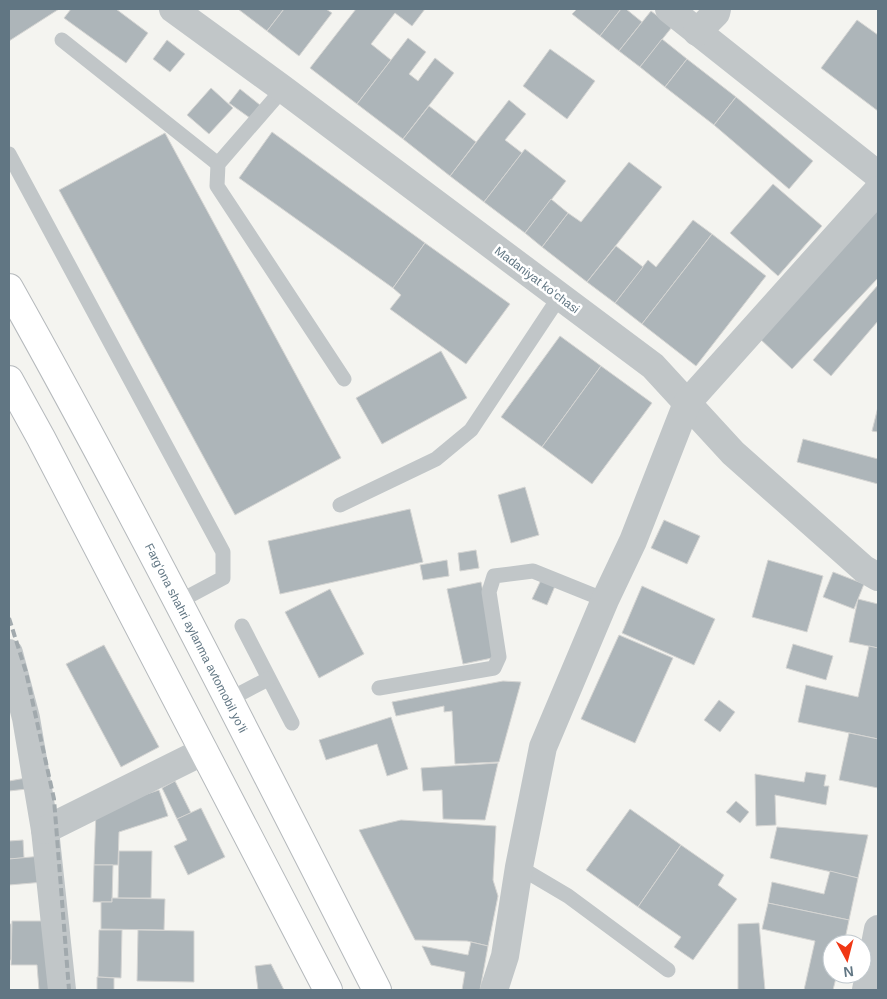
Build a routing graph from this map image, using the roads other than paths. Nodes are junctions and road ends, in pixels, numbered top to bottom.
1 (174, 9) edge
2 (669, 9) edge
3 (717, 9) edge
4 (697, 32) junction
5 (62, 40) dead end
6 (282, 88) junction
7 (9, 154) edge
8 (218, 164) junction
9 (878, 175) edge
10 (878, 190) edge
11 (9, 288) edge
12 (560, 296) junction
13 (344, 379) dead end
14 (9, 380) edge
15 (687, 404) junction
16 (340, 505) dead end
17 (878, 576) edge
18 (605, 600) junction
19 (178, 602) junction
20 (242, 626) dead end
21 (9, 653) edge
22 (268, 679) junction
23 (379, 688) dead end
24 (228, 700) junction
25 (292, 723) dead end
26 (204, 751) junction
27 (45, 830) junction
28 (519, 867) junction
29 (878, 929) edge
30 (668, 970) dead end
31 (872, 978) edge
32 (62, 990) edge
33 (328, 990) edge
34 (377, 990) edge
35 (494, 990) edge

1 - 6 street, Madaniyat koʻchasi
2 - 4 street
3 - 4 street
4 - 9 street
5 - 8 lane
6 - 8 lane
6 - 12 street, Madaniyat koʻchasi
7 - 19 lane
8 - 13 lane
10 - 15 street
11 - 19 highway, Fargʻona shahri aylanma avtomobil yoʻli
12 - 15 street, Madaniyat koʻchasi
12 - 16 lane
14 - 26 highway
15 - 17 street, Madaniyat koʻchasi
15 - 18 street
18 - 23 lane
18 - 28 street
19 - 24 highway, Fargʻona shahri aylanma avtomobil yoʻli
20 - 22 lane
21 - 27 street
22 - 24 lane
22 - 25 lane
24 - 34 highway, Fargʻona shahri aylanma avtomobil yoʻli
26 - 27 street
26 - 33 highway
27 - 32 street
28 - 30 lane
28 - 35 street
29 - 31 street

